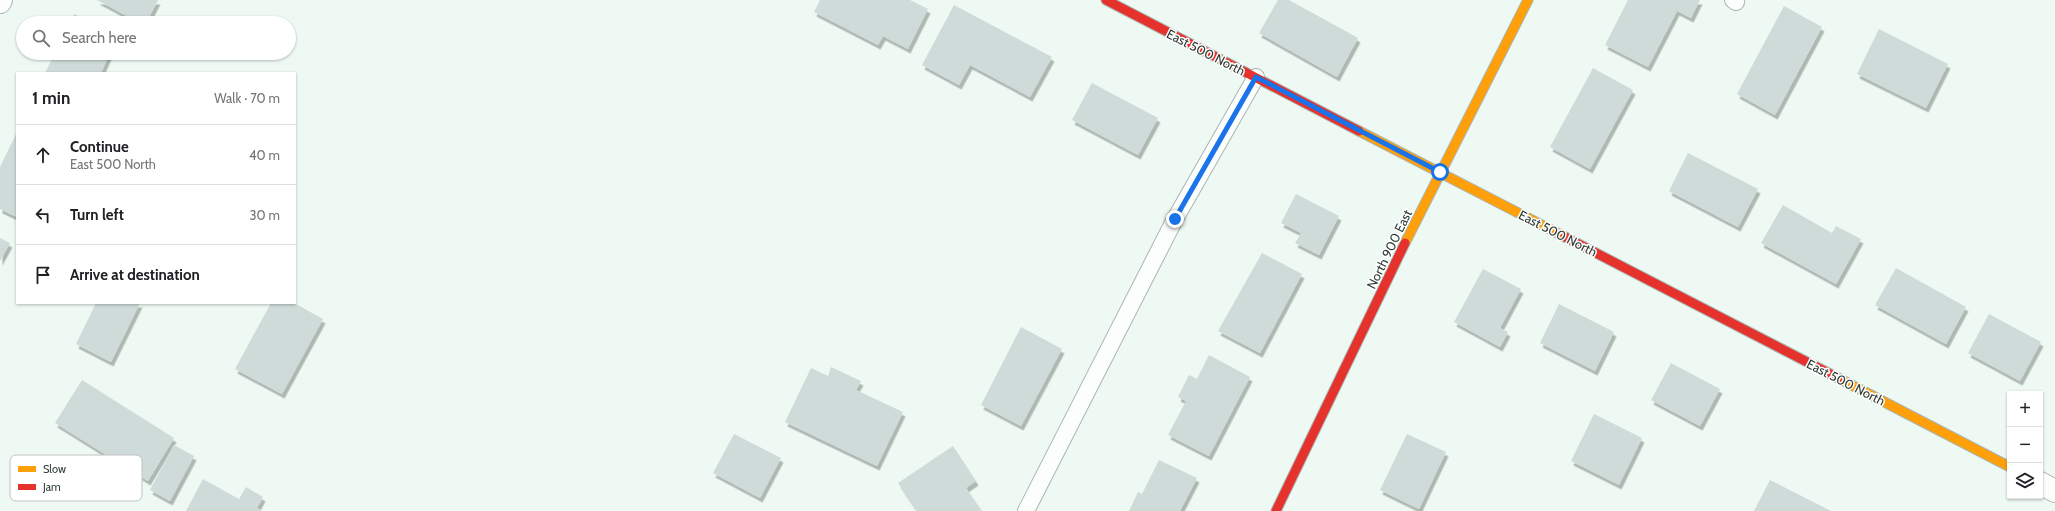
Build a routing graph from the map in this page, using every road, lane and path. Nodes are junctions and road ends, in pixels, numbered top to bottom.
1 (1106, 0) edge
2 (1528, 0) edge
3 (1256, 77) junction
4 (1440, 172) junction
5 (2007, 465) edge
6 (2043, 485) edge
7 (2055, 491) edge
8 (1026, 511) edge
9 (1276, 511) edge

1 - 3 street, East 500 North
2 - 4 street, North 900 East
3 - 4 street, East 500 North
3 - 8 lane
4 - 5 street, East 500 North
4 - 9 street, North 900 East
6 - 7 street

